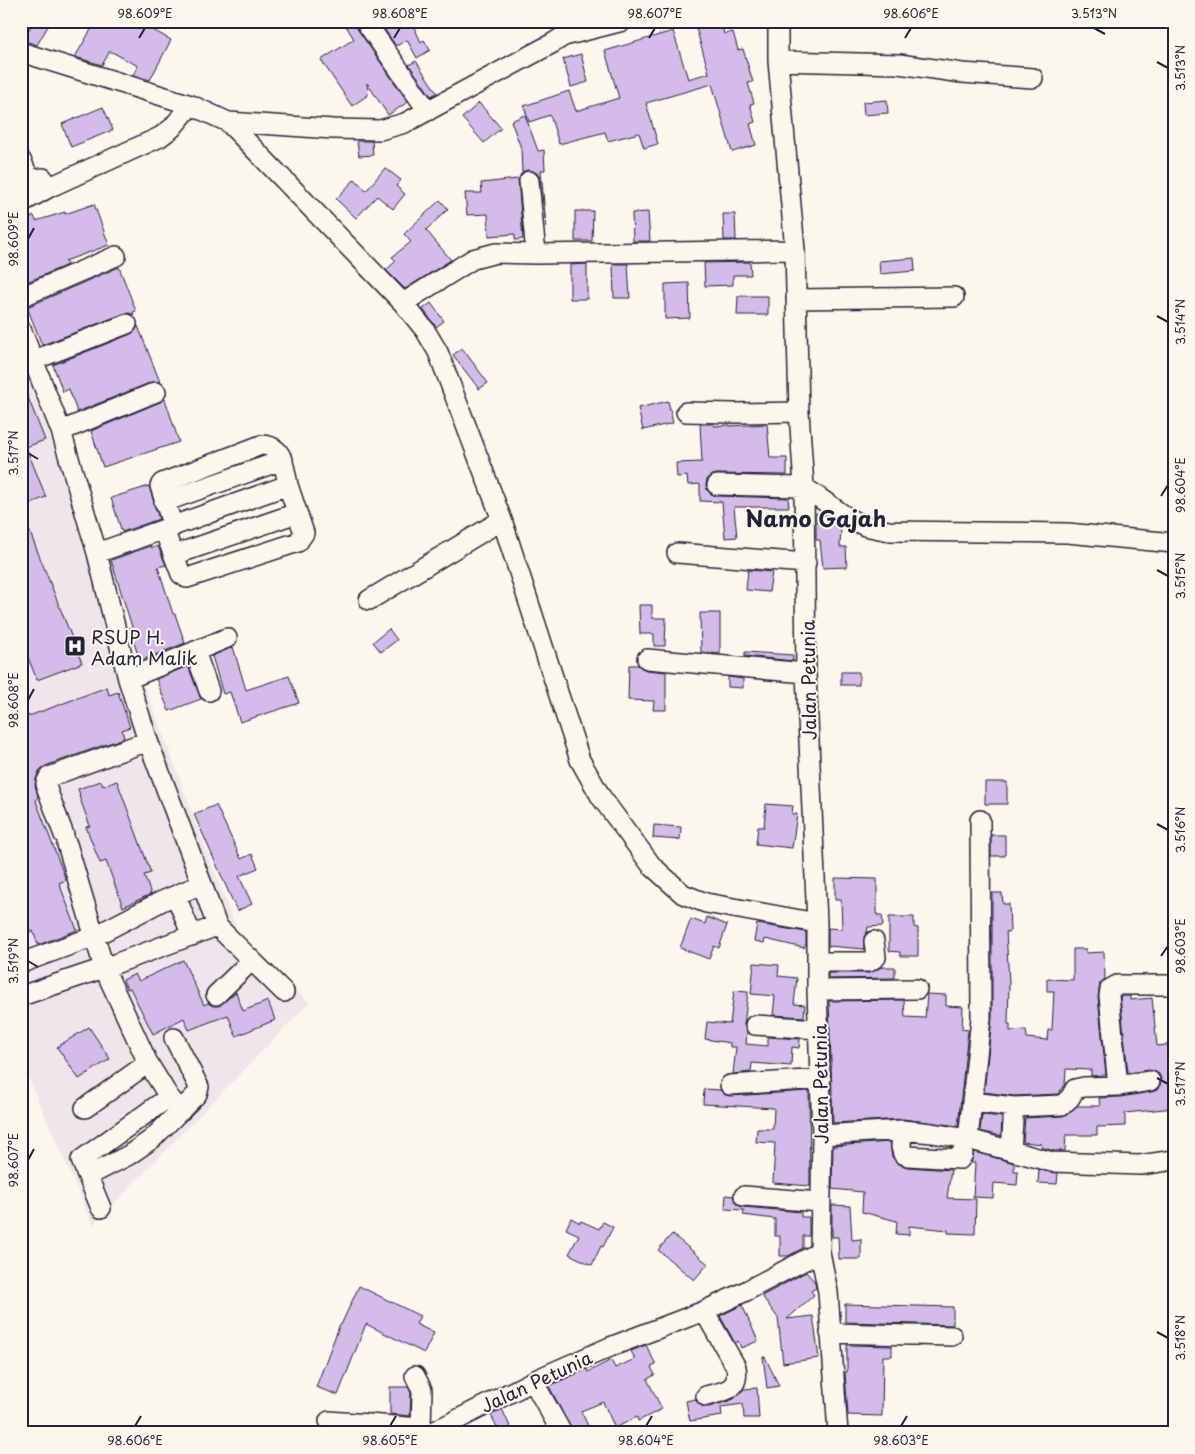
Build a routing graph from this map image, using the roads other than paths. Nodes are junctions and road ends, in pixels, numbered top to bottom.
1 (365, 21) edge
2 (623, 21) edge
3 (778, 21) edge
4 (570, 28) edge
5 (21, 52) edge
6 (778, 61) junction
7 (1034, 78) dead end
8 (191, 104) junction
9 (428, 111) junction
10 (228, 122) junction
11 (21, 160) edge
12 (529, 181) dead end
13 (50, 187) junction
14 (21, 203) edge
15 (795, 250) junction
16 (536, 254) junction
17 (116, 256) dead end
18 (21, 297) edge
19 (954, 297) dead end
20 (796, 298) junction
21 (403, 303) junction
22 (127, 324) dead end
23 (21, 329) edge
24 (34, 360) junction
25 (156, 392) dead end
26 (686, 412) dead end
27 (799, 412) junction
28 (61, 430) junction
29 (288, 485) junction
30 (717, 485) dead end
31 (804, 487) junction
32 (297, 513) junction
33 (502, 520) junction
34 (168, 528) junction
35 (1174, 543) edge
36 (97, 553) junction
37 (677, 553) dead end
38 (174, 555) junction
39 (806, 563) junction
40 (369, 600) dead end
41 (227, 638) dead end
42 (195, 651) junction
43 (647, 659) dead end
44 (806, 673) junction
45 (128, 679) junction
46 (209, 691) dead end
47 (148, 741) junction
48 (980, 820) dead end
49 (202, 884) junction
50 (176, 896) junction
51 (816, 924) junction
52 (216, 926) junction
53 (95, 936) junction
54 (192, 936) junction
55 (874, 941) dead end
56 (251, 961) junction
57 (818, 962) junction
58 (21, 963) edge
59 (104, 968) junction
60 (1174, 985) edge
61 (917, 989) dead end
62 (817, 990) junction
63 (284, 992) dead end
64 (216, 995) dead end
65 (21, 996) edge
66 (755, 1025) dead end
67 (819, 1029) junction
68 (174, 1038) dead end
69 (148, 1064) junction
70 (821, 1079) junction
71 (1150, 1081) dead end
72 (730, 1085) dead end
73 (1118, 1086) junction
74 (169, 1097) junction
75 (972, 1102) junction
76 (1014, 1107) junction
77 (85, 1108) dead end
78 (181, 1111) junction
79 (822, 1135) junction
80 (966, 1138) junction
81 (1011, 1150) junction
82 (1174, 1160) edge
83 (88, 1176) junction
84 (744, 1196) dead end
85 (820, 1202) junction
86 (101, 1208) dead end
87 (820, 1252) junction
88 (704, 1311) junction
89 (830, 1333) junction
90 (952, 1336) dead end
91 (414, 1376) dead end
92 (533, 1380) junction
93 (706, 1396) dead end
94 (329, 1421) dead end
95 (426, 1431) edge
96 (562, 1433) edge
97 (838, 1433) edge

1 - 9 street
2 - 4 street
3 - 6 street, Jalan Petunia
4 - 9 street
5 - 8 street
6 - 7 street
6 - 15 street, Jalan Petunia
8 - 10 street
8 - 13 street
9 - 10 street
10 - 21 street
11 - 13 street
12 - 16 street
13 - 14 street
15 - 16 street
15 - 20 street, Jalan Petunia
16 - 21 street
17 - 18 street
19 - 20 street
20 - 27 street, Jalan Petunia
21 - 33 street
22 - 24 street
23 - 24 street
24 - 28 street
25 - 28 street
26 - 27 street
27 - 31 street, Jalan Petunia
28 - 36 street
29 - 32 street
29 - 34 street
29 - 34 street
30 - 31 street
31 - 35 street
31 - 39 street, Jalan Petunia
32 - 38 street
32 - 38 street
33 - 40 street
33 - 51 street
34 - 36 street
34 - 38 street
36 - 45 street
37 - 39 street
39 - 44 street, Jalan Petunia
41 - 42 street
42 - 45 street
42 - 46 street
43 - 44 street
44 - 51 street, Jalan Petunia
45 - 47 street
47 - 49 street
47 - 53 street
48 - 75 street
49 - 50 street
49 - 52 street
50 - 53 street
50 - 54 street
51 - 57 street, Jalan Petunia
52 - 54 street
52 - 56 street
53 - 58 street
53 - 59 street
54 - 59 street
55 - 57 street
56 - 63 street
56 - 64 street
57 - 62 street, Jalan Petunia
59 - 65 street
59 - 69 street
60 - 73 street
61 - 62 street
62 - 67 street, Jalan Petunia
66 - 67 street
67 - 70 street, Jalan Petunia
68 - 78 street
69 - 74 street
69 - 77 street
70 - 72 street
70 - 79 street, Jalan Petunia
71 - 73 street
73 - 76 street
74 - 78 street
74 - 83 street
75 - 76 street
75 - 80 street
76 - 81 street
78 - 83 street
79 - 80 street
79 - 85 street, Jalan Petunia
80 - 81 street
81 - 82 street
83 - 86 street
84 - 85 street
85 - 87 street, Jalan Petunia
87 - 88 street, Jalan Petunia
87 - 89 street
88 - 92 street, Jalan Petunia
88 - 93 street
89 - 90 street
89 - 97 street
91 - 95 street
92 - 95 street, Jalan Petunia
92 - 96 street
94 - 95 street

